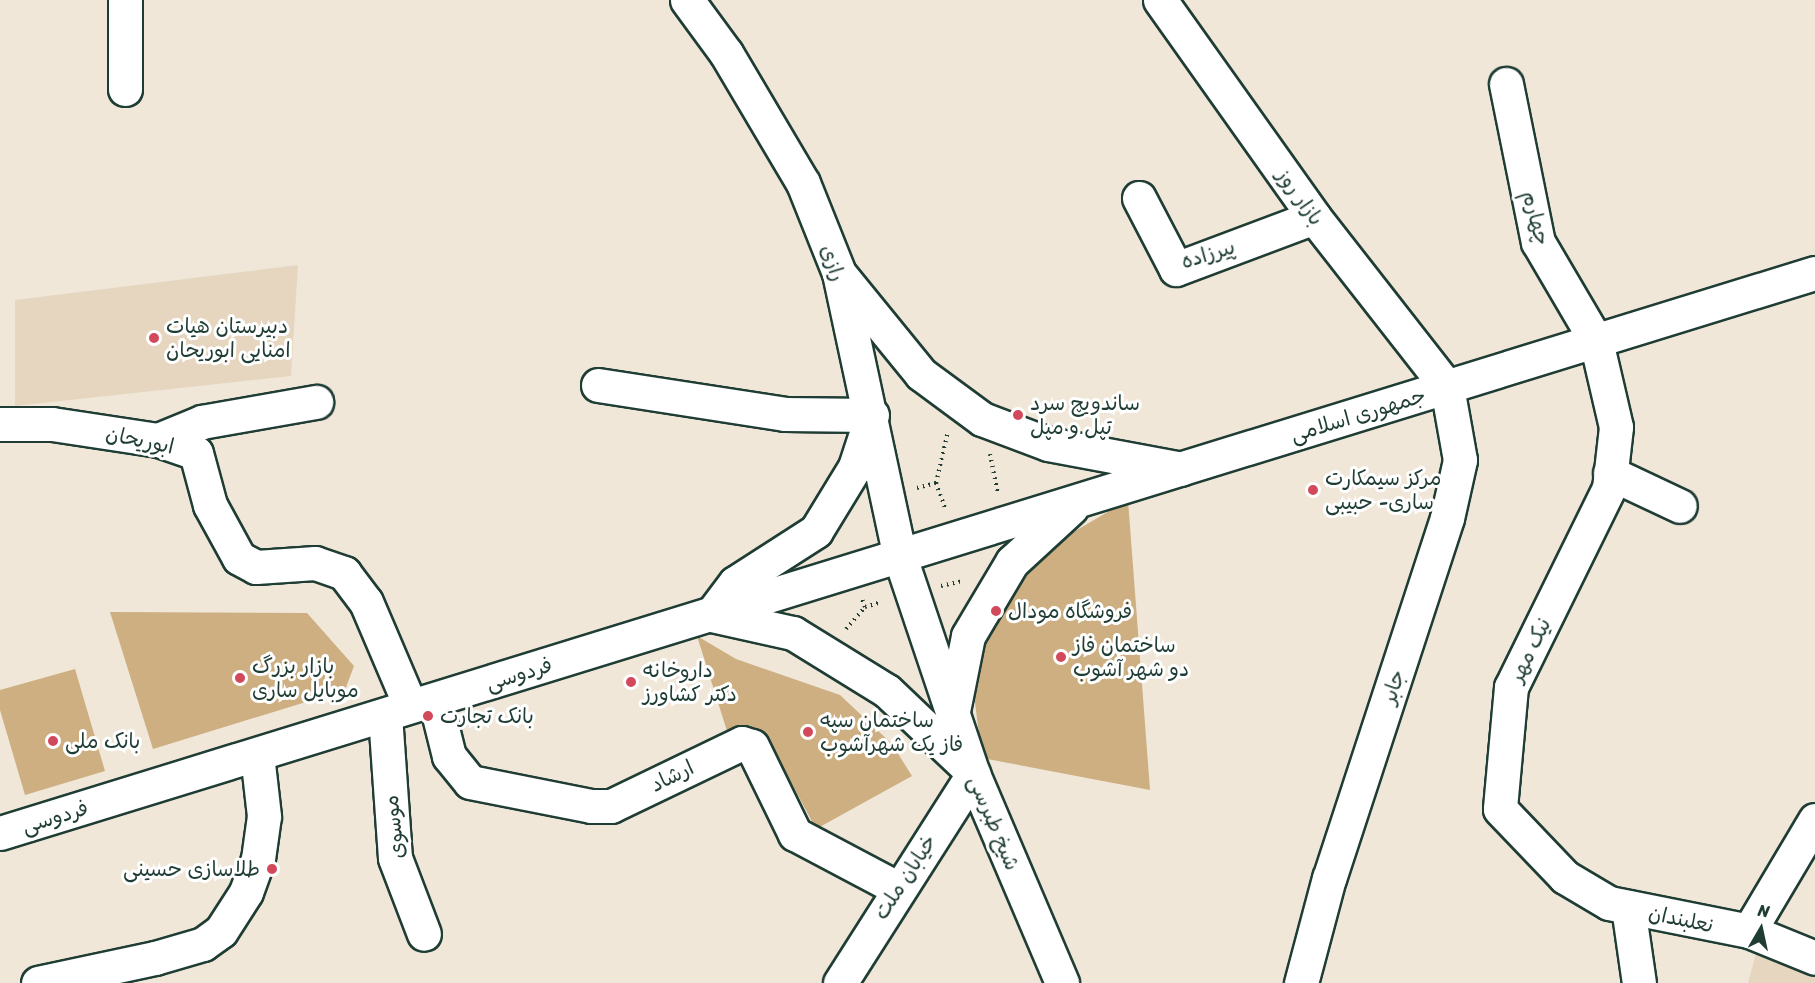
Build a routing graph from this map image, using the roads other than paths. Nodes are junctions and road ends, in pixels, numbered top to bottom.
1 (125, 0) edge
2 (687, 0) edge
3 (1160, 0) edge
4 (1506, 84) dead end
5 (125, 89) dead end
6 (1139, 198) dead end
7 (1314, 217) junction
8 (839, 273) junction
9 (1815, 273) edge
10 (1596, 341) junction
11 (598, 385) dead end
12 (1447, 387) junction
13 (316, 402) dead end
14 (872, 415) junction
15 (0, 424) edge
16 (158, 440) junction
17 (1183, 469) junction
18 (1610, 473) junction
19 (1078, 502) junction
20 (1680, 506) dead end
21 (900, 557) junction
22 (711, 615) junction
23 (410, 707) junction
24 (953, 712) junction
25 (257, 755) junction
26 (973, 774) junction
27 (1815, 820) edge
28 (0, 834) edge
29 (897, 888) junction
30 (1628, 907) junction
31 (1749, 931) junction
32 (424, 934) dead end
33 (1815, 958) edge
34 (38, 983) edge
35 (840, 983) edge
36 (1062, 983) edge
37 (1301, 983) edge
38 (1639, 983) edge

1 - 5 street
2 - 8 street, رازی
3 - 7 street, بازار روز
4 - 10 street, چهارم
6 - 7 street, پیرزاده
7 - 12 street, بازار روز
8 - 14 street, رازی
8 - 17 street
9 - 10 street, جمهوری اسلامی
10 - 12 street, جمهوری اسلامی
10 - 18 street, نیک مهر
11 - 14 street
12 - 17 street, جمهوری اسلامی
12 - 37 street, جابر
13 - 16 street
14 - 21 street, رازی
14 - 22 street
15 - 16 street, ابوریحان
16 - 23 street, ابوریحان
17 - 19 street, جمهوری اسلامی
18 - 20 street
18 - 30 street, نیک مهر
19 - 21 street, جمهوری اسلامی
19 - 24 street
21 - 22 street, فردوسی
21 - 24 street, شیخ طبرسی
22 - 23 street, فردوسی
22 - 26 street
23 - 25 street, فردوسی
23 - 29 street, ارشاد
23 - 32 street, موسوی
24 - 26 street, شیخ طبرسی
25 - 28 street, فردوسی
25 - 34 street
26 - 29 street, خیابان ملت
26 - 36 street, شیخ طبرسی
27 - 31 street
29 - 35 street, خیابان ملت
30 - 31 street, نعلبندان
30 - 38 street
31 - 33 street, نعلبندان

